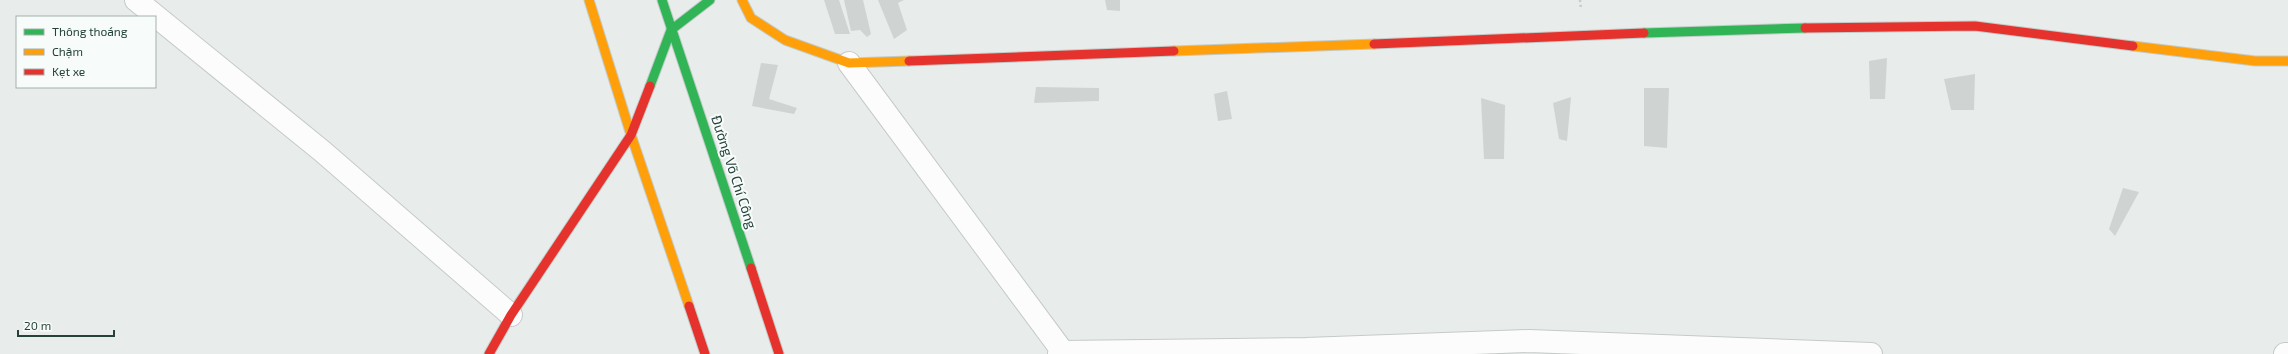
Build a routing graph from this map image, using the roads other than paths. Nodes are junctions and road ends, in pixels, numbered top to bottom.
1 (136, 0) edge
2 (589, 0) edge
3 (662, 0) edge
4 (710, 0) edge
5 (742, 0) edge
6 (156, 16) edge
7 (156, 16) edge
8 (671, 30) junction
9 (2288, 61) edge
10 (849, 63) junction
11 (631, 135) junction
12 (511, 315) junction
13 (1530, 347) edge
14 (1310, 352) edge
15 (1061, 353) edge
16 (489, 354) edge
17 (705, 354) edge
18 (779, 354) edge
19 (1871, 354) edge

1 - 7 street
2 - 11 street
3 - 8 street, Đường Võ Chí Công
4 - 8 street
5 - 10 street
6 - 12 street
8 - 11 street
8 - 18 street, Đường Võ Chí Công
9 - 10 street
10 - 15 street
11 - 12 street
11 - 17 street
12 - 16 street
13 - 14 street
13 - 19 street
14 - 15 street

